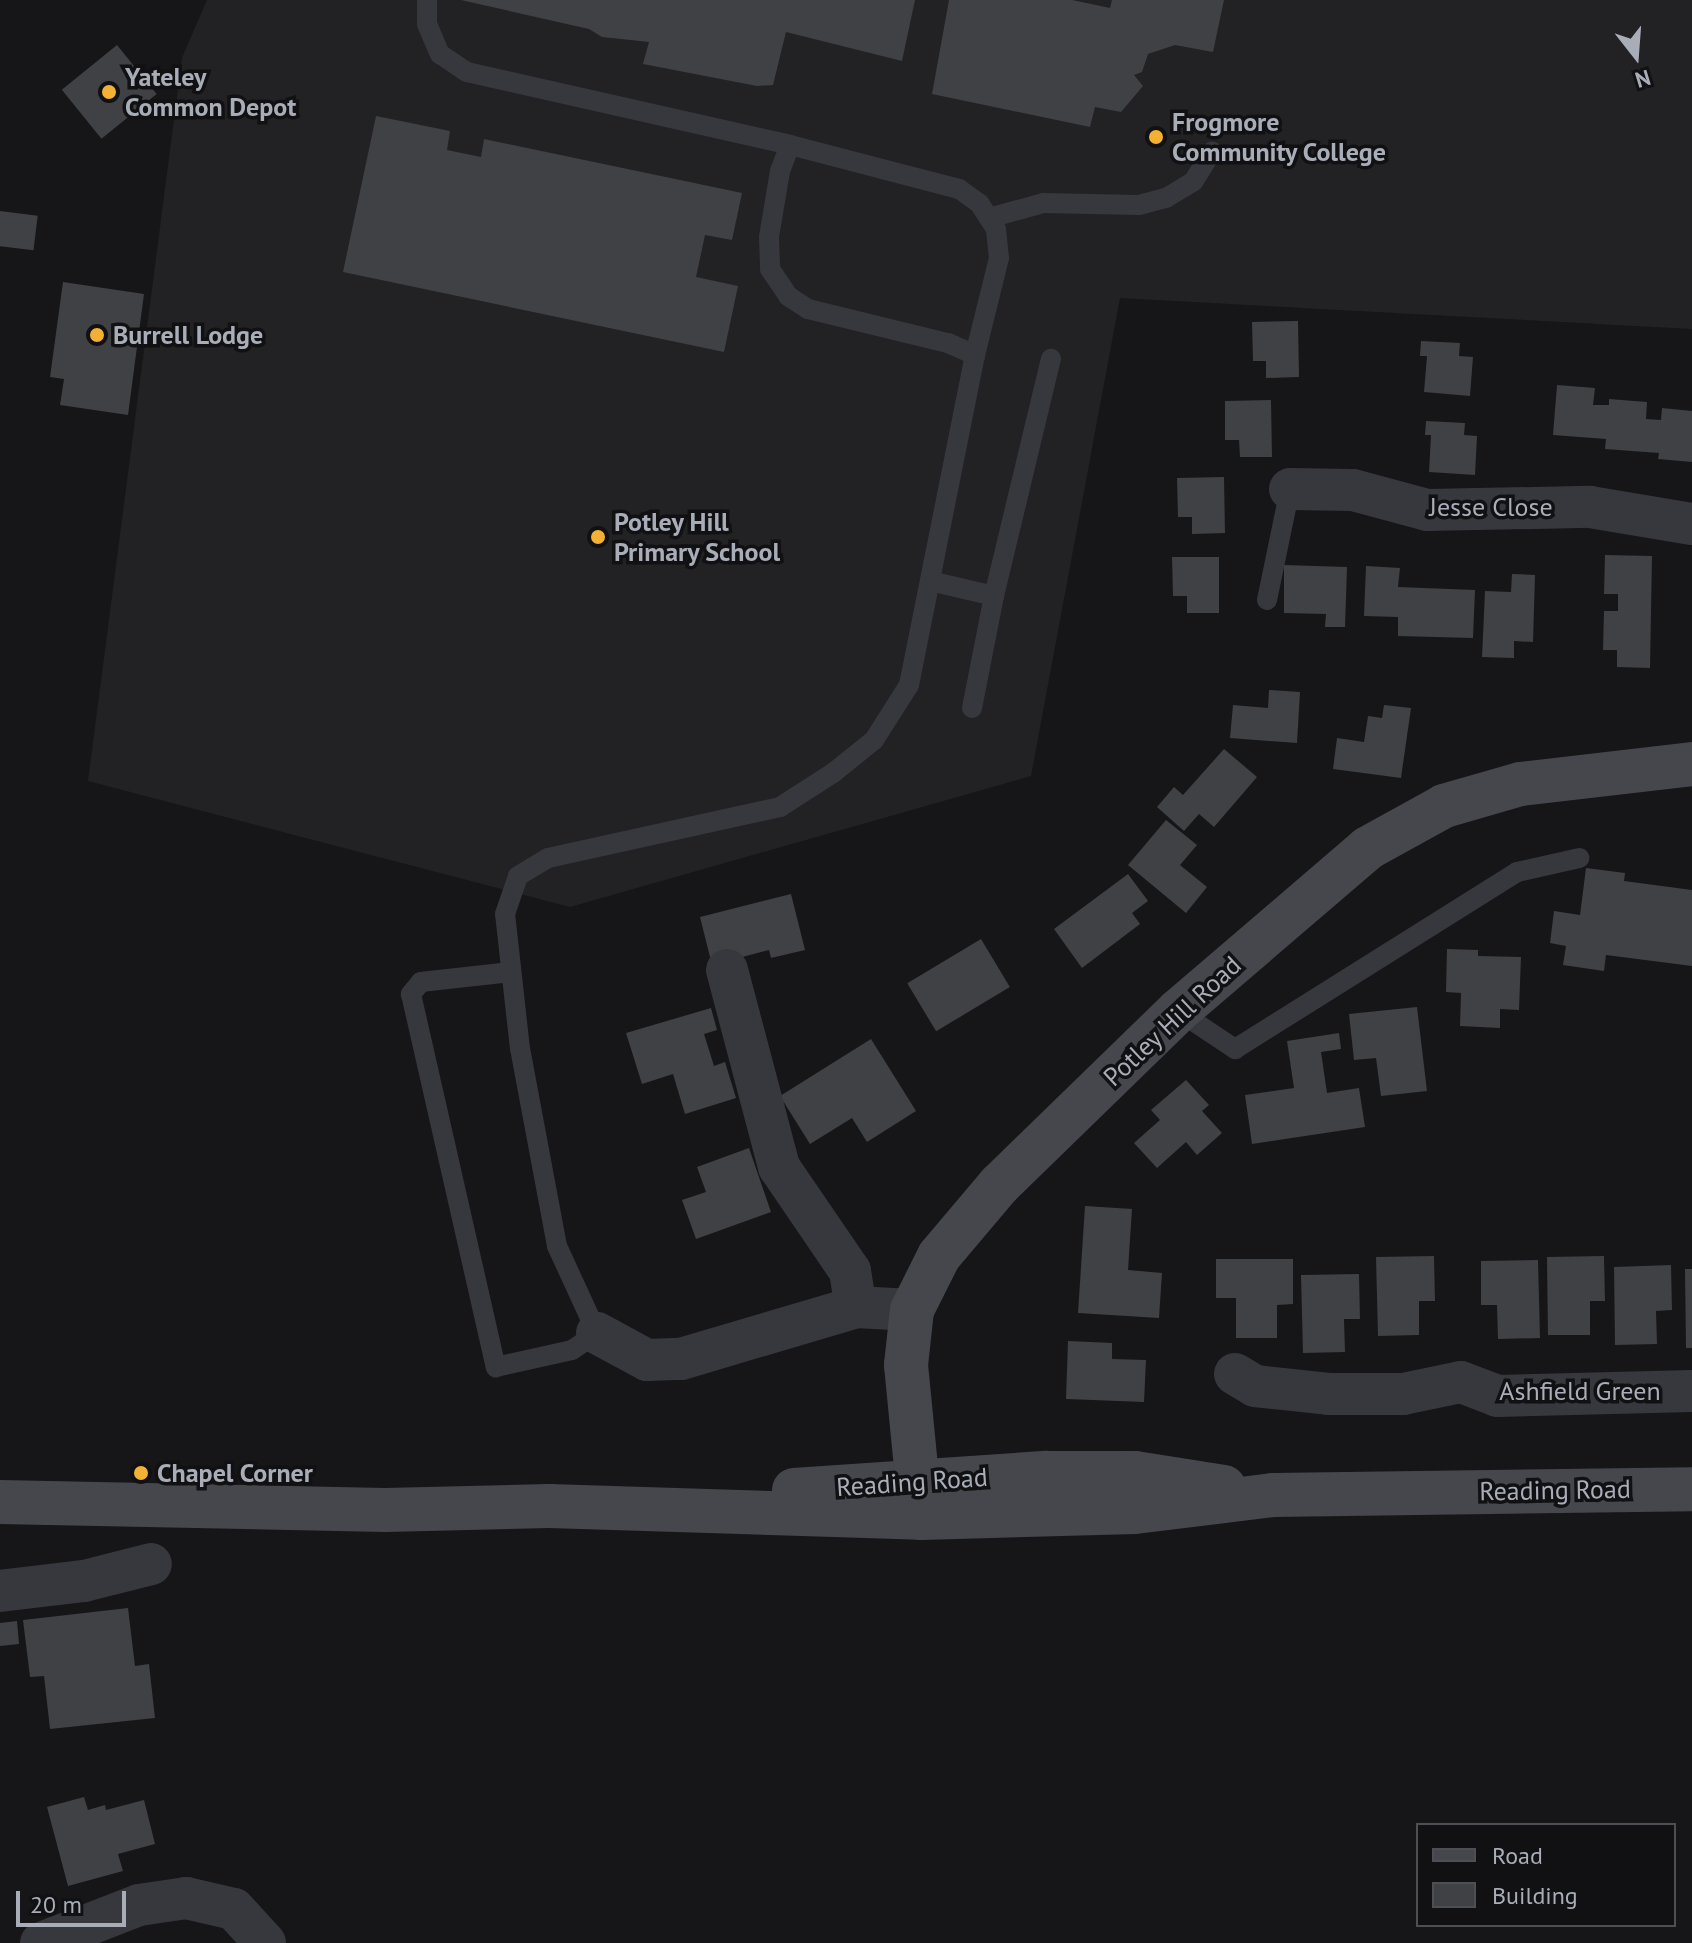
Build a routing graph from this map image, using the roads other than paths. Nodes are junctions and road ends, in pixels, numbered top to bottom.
1 (427, 0) edge
2 (790, 145) junction
3 (1212, 151) dead end
4 (989, 218) junction
5 (975, 355) junction
6 (1051, 359) dead end
7 (1290, 489) joint
8 (1692, 524) edge
9 (930, 581) junction
10 (994, 596) junction
11 (1267, 600) dead end
12 (972, 708) dead end
13 (1692, 764) edge
14 (1579, 858) dead end
15 (727, 970) dead end
16 (511, 972) junction
17 (1178, 1011) junction
18 (856, 1307) junction
19 (912, 1310) junction
20 (597, 1333) junction
21 (1235, 1374) dead end
22 (1692, 1391) edge
23 (1692, 1489) edge
24 (920, 1500) junction
25 (0, 1502) edge
26 (151, 1564) dead end
27 (0, 1591) edge
28 (41, 1943) edge
29 (265, 1943) edge

1 - 2 lane
2 - 4 lane
2 - 5 lane
3 - 4 lane
4 - 5 lane
5 - 9 lane
6 - 10 lane
7 - 8 street, Jesse Close
7 - 11 lane
9 - 10 lane
9 - 16 lane
10 - 12 lane
13 - 17 main road, Potley Hill Road
14 - 17 lane
15 - 18 street
16 - 20 lane
16 - 20 lane
17 - 19 main road, Potley Hill Road
18 - 19 street
18 - 20 street
19 - 24 main road, Potley Hill Road
21 - 22 street, Ashfield Green
23 - 24 main road, Reading Road
24 - 25 main road, Reading Road
26 - 27 street
28 - 29 street

